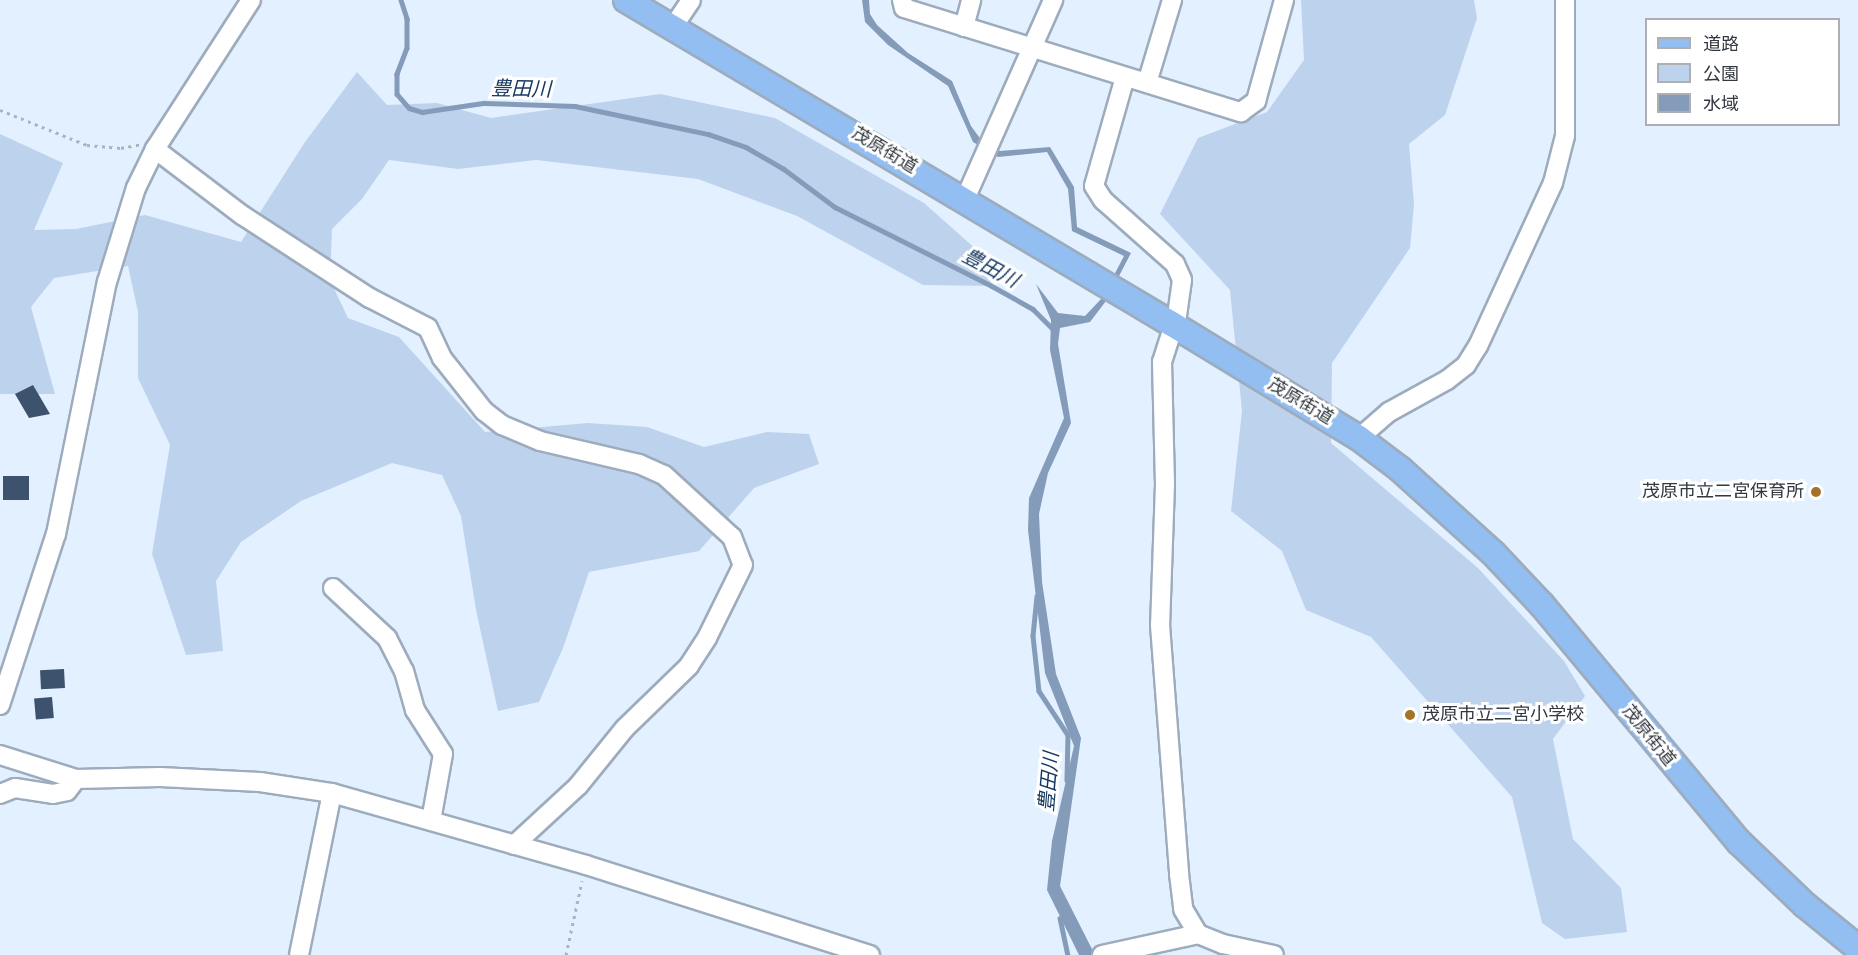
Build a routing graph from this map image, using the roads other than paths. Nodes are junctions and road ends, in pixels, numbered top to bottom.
1 (251, 0) edge
2 (626, 0) edge
3 (691, 0) edge
4 (902, 0) edge
5 (972, 0) edge
6 (1053, 0) edge
7 (1172, 0) edge
8 (1284, 0) edge
9 (1565, 0) edge
10 (672, 27) junction
11 (964, 27) junction
12 (1032, 49) junction
13 (1125, 77) junction
14 (1147, 83) junction
15 (155, 149) junction
16 (965, 199) junction
17 (1172, 324) junction
18 (1359, 438) junction
19 (333, 588) dead end
20 (0, 705) edge
21 (0, 755) edge
22 (76, 779) junction
23 (332, 793) junction
24 (0, 794) edge
25 (431, 821) junction
26 (514, 845) junction
27 (1198, 934) junction
28 (1858, 948) edge
29 (299, 955) edge
30 (870, 955) edge
31 (1102, 955) edge
32 (1274, 955) edge

1 - 15 street
2 - 10 main road, 茂原街道
3 - 10 street
4 - 11 street
5 - 11 street
6 - 12 street
7 - 14 street
8 - 14 street
9 - 18 street
10 - 16 main road, 茂原街道
11 - 12 street
12 - 13 street
12 - 16 street
13 - 14 street
13 - 17 street
15 - 20 street
15 - 26 street
16 - 17 main road, 茂原街道
17 - 18 main road, 茂原街道
17 - 27 street
18 - 28 main road, 茂原街道
19 - 25 street
21 - 22 street
22 - 23 street
22 - 24 street
23 - 25 street
23 - 29 street
25 - 26 street
26 - 30 street
27 - 31 street
27 - 32 street

